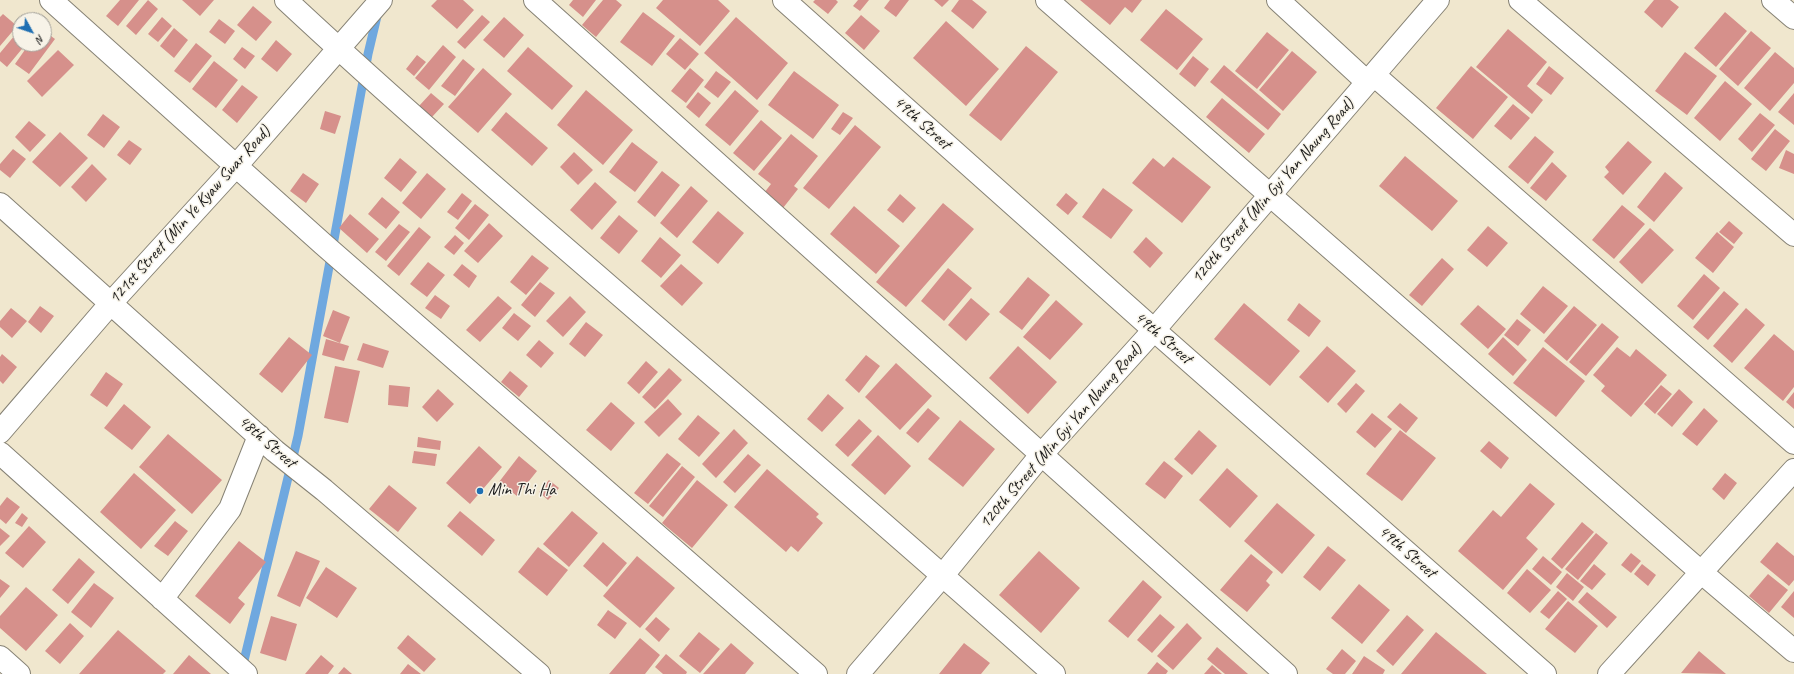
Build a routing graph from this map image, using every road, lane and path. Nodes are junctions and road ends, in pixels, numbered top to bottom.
1 (51, 0) edge
2 (286, 0) edge
3 (381, 0) edge
4 (536, 0) edge
5 (784, 0) edge
6 (1048, 0) edge
7 (1278, 0) edge
8 (1438, 0) edge
9 (1520, 0) edge
10 (1773, 0) edge
11 (1794, 18) edge
12 (346, 55) junction
13 (1370, 78) junction
14 (236, 166) junction
15 (1270, 195) junction
16 (0, 204) edge
17 (1794, 235) edge
18 (110, 303) junction
19 (1154, 330) junction
20 (0, 432) edge
21 (259, 436) junction
22 (1794, 444) edge
23 (0, 453) edge
24 (1041, 455) junction
25 (1794, 470) edge
26 (1702, 573) junction
27 (943, 575) junction
28 (162, 599) junction
29 (1794, 651) edge
30 (0, 657) edge
31 (19, 674) edge
32 (246, 674) edge
33 (539, 674) edge
34 (816, 674) edge
35 (858, 674) edge
36 (1054, 674) edge
37 (1286, 674) edge
38 (1545, 674) edge
39 (1609, 674) edge

1 - 14 street
2 - 12 street
3 - 12 street, 121st Street (Min Ye Kyaw Swar Road)
4 - 24 street
5 - 19 street, 49th Street
6 - 15 street
7 - 13 street
8 - 13 street, 120th Street (Min Gyi Yan Naung Road)
9 - 17 street
10 - 11 street
12 - 14 street, 121st Street (Min Ye Kyaw Swar Road)
12 - 27 street
13 - 15 street, 120th Street (Min Gyi Yan Naung Road)
13 - 22 street
14 - 18 street, 121st Street (Min Ye Kyaw Swar Road)
14 - 34 street
15 - 19 street, 120th Street (Min Gyi Yan Naung Road)
15 - 26 street
16 - 18 street, 48th Street
18 - 20 street, 121st Street (Min Ye Kyaw Swar Road)
18 - 21 street, 48th Street
19 - 24 street, 120th Street (Min Gyi Yan Naung Road)
19 - 38 street, 49th Street
21 - 28 street
21 - 33 street, 48th Street
23 - 28 street
24 - 27 street, 120th Street (Min Gyi Yan Naung Road)
24 - 37 street
25 - 26 street
26 - 29 street
26 - 39 street
27 - 35 street, 120th Street (Min Gyi Yan Naung Road)
27 - 36 street
28 - 32 street
30 - 31 street

